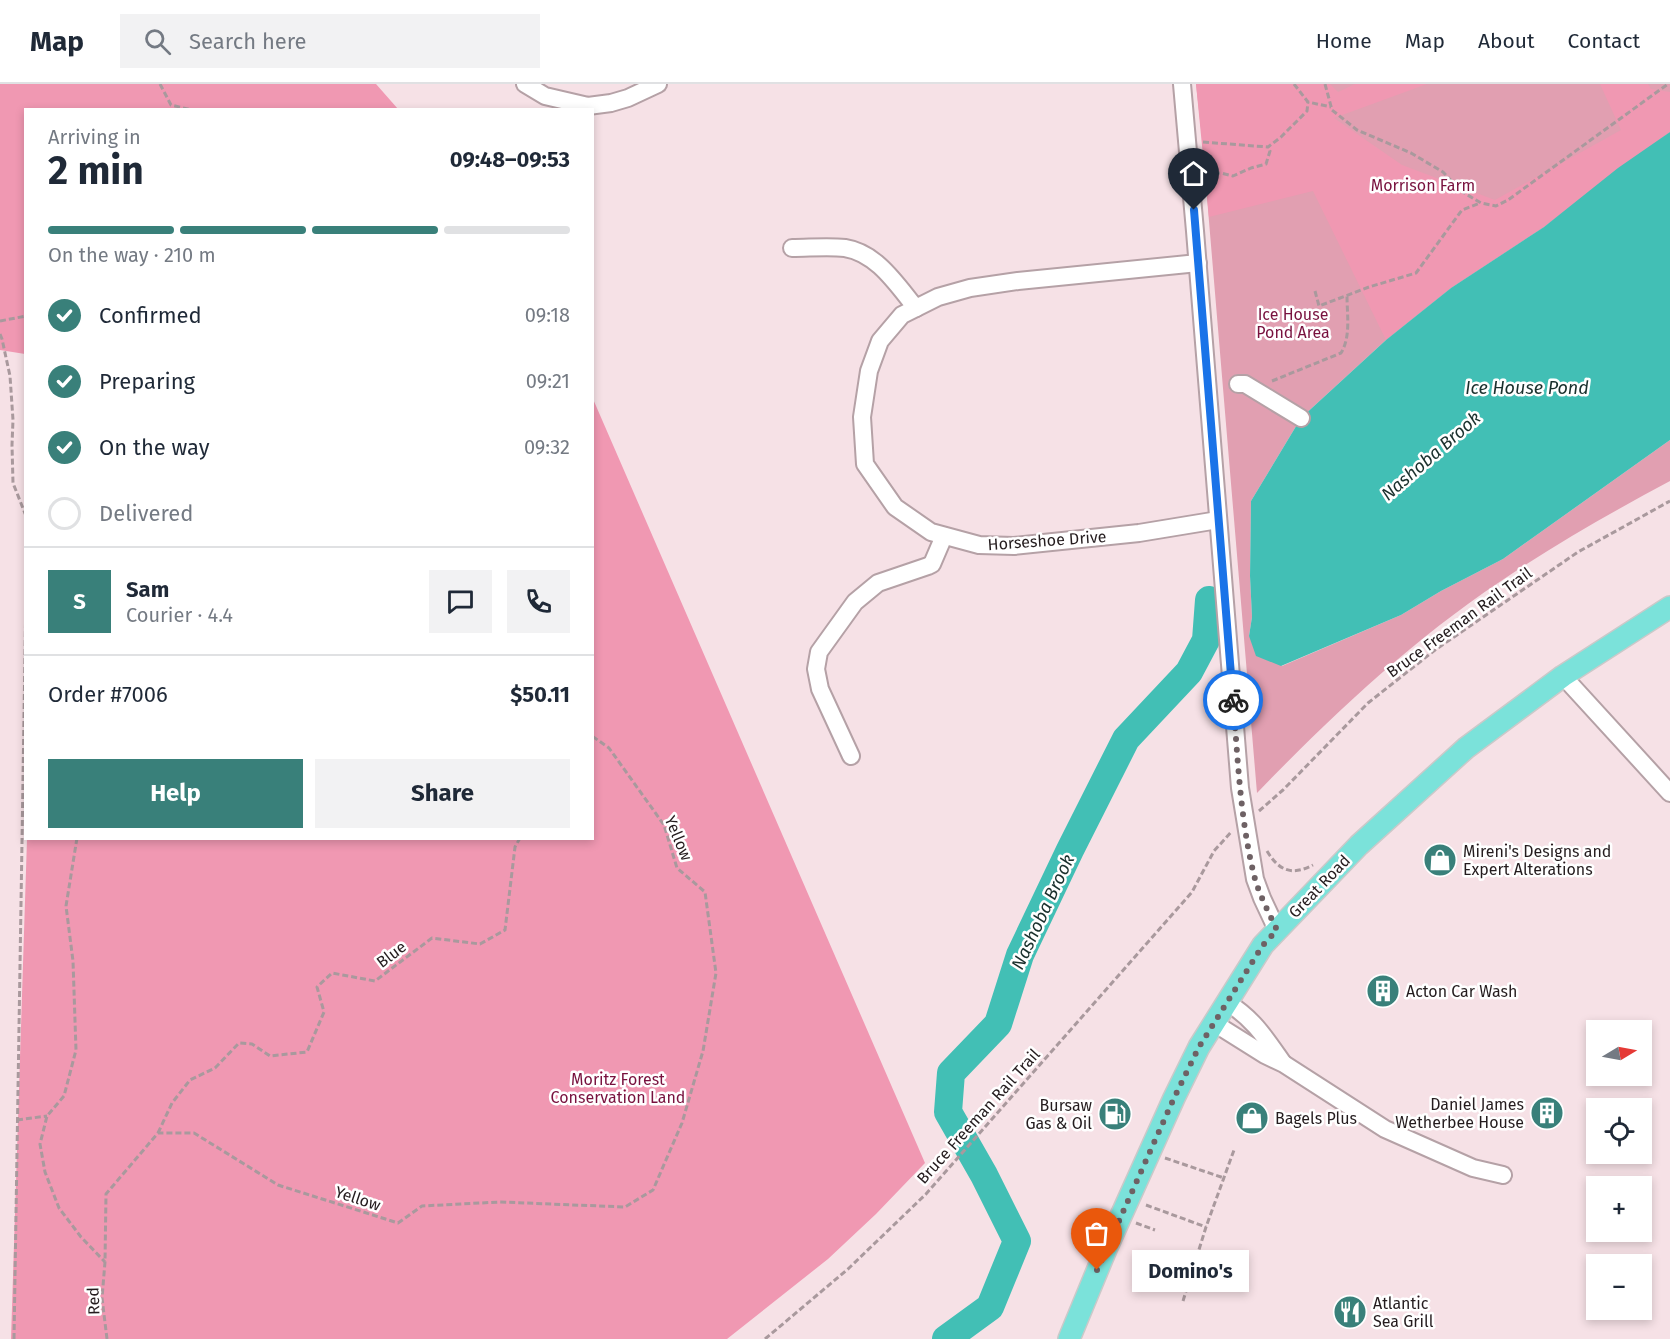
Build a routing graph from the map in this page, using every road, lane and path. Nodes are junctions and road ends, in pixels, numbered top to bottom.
1 (160, 84) edge
2 (525, 84) edge
3 (658, 84) edge
4 (1182, 84) edge
5 (1294, 84) edge
6 (1324, 84) edge
7 (1668, 84) edge
8 (1308, 102) junction
9 (1331, 107) junction
10 (184, 108) edge
11 (1197, 142) dead end
12 (1268, 147) junction
13 (1200, 175) dead end
14 (1481, 203) junction
15 (792, 248) dead end
16 (1198, 263) junction
17 (1315, 291) dead end
18 (1347, 296) junction
19 (916, 308) junction
20 (24, 316) edge
21 (0, 321) edge
22 (0, 334) edge
23 (1245, 386) joint
24 (1301, 418) dead end
25 (1670, 501) edge
26 (24, 511) edge
27 (1218, 520) junction
28 (944, 536) junction
29 (1670, 607) edge
30 (1563, 676) junction
31 (24, 733) edge
32 (594, 737) edge
33 (851, 756) dead end
34 (1283, 790) dead end
35 (1670, 793) edge
36 (77, 840) edge
37 (519, 840) edge
38 (1264, 844) dead end
39 (1316, 864) dead end
40 (1192, 892) dead end
41 (1277, 930) junction
42 (1228, 1003) junction
43 (1214, 1023) junction
44 (1284, 1064) junction
45 (47, 1116) junction
46 (17, 1119) junction
47 (158, 1133) junction
48 (1234, 1150) dead end
49 (1164, 1158) dead end
50 (1503, 1175) dead end
51 (1224, 1178) junction
52 (1144, 1204) dead end
53 (1136, 1223) dead end
54 (1206, 1227) junction
55 (1155, 1230) dead end
56 (105, 1262) junction
57 (1183, 1301) dead end
58 (14, 1339) edge
59 (106, 1339) edge
60 (765, 1339) edge
61 (1069, 1339) edge

1 - 10 path
2 - 3 street
4 - 16 street
5 - 8 path
6 - 9 path
7 - 14 path
8 - 9 path
8 - 12 path
9 - 14 path
11 - 12 path
12 - 13 path
14 - 18 path
15 - 19 street
16 - 19 street, Horseshoe Drive
16 - 27 street
17 - 18 path
18 - 23 path
19 - 28 street, Horseshoe Drive
20 - 21 path
22 - 26 path
23 - 24 street
25 - 34 path, Bruce Freeman Rail Trail
27 - 28 street, Horseshoe Drive
27 - 41 street
28 - 33 street
29 - 30 main road, Great Road
30 - 35 street
30 - 41 main road, Great Road
31 - 46 path
32 - 47 path, Yellow
36 - 45 path
37 - 47 path, Blue
38 - 39 path
40 - 60 path, Bruce Freeman Rail Trail
41 - 42 main road, Great Road
42 - 43 main road, Great Road
42 - 44 street
43 - 44 street
43 - 61 main road, Great Road
44 - 50 street
45 - 46 path
45 - 56 path
46 - 58 path
47 - 56 path
48 - 51 path
49 - 51 path
51 - 54 path
52 - 54 path
53 - 55 path
54 - 57 path
56 - 59 path, Red

